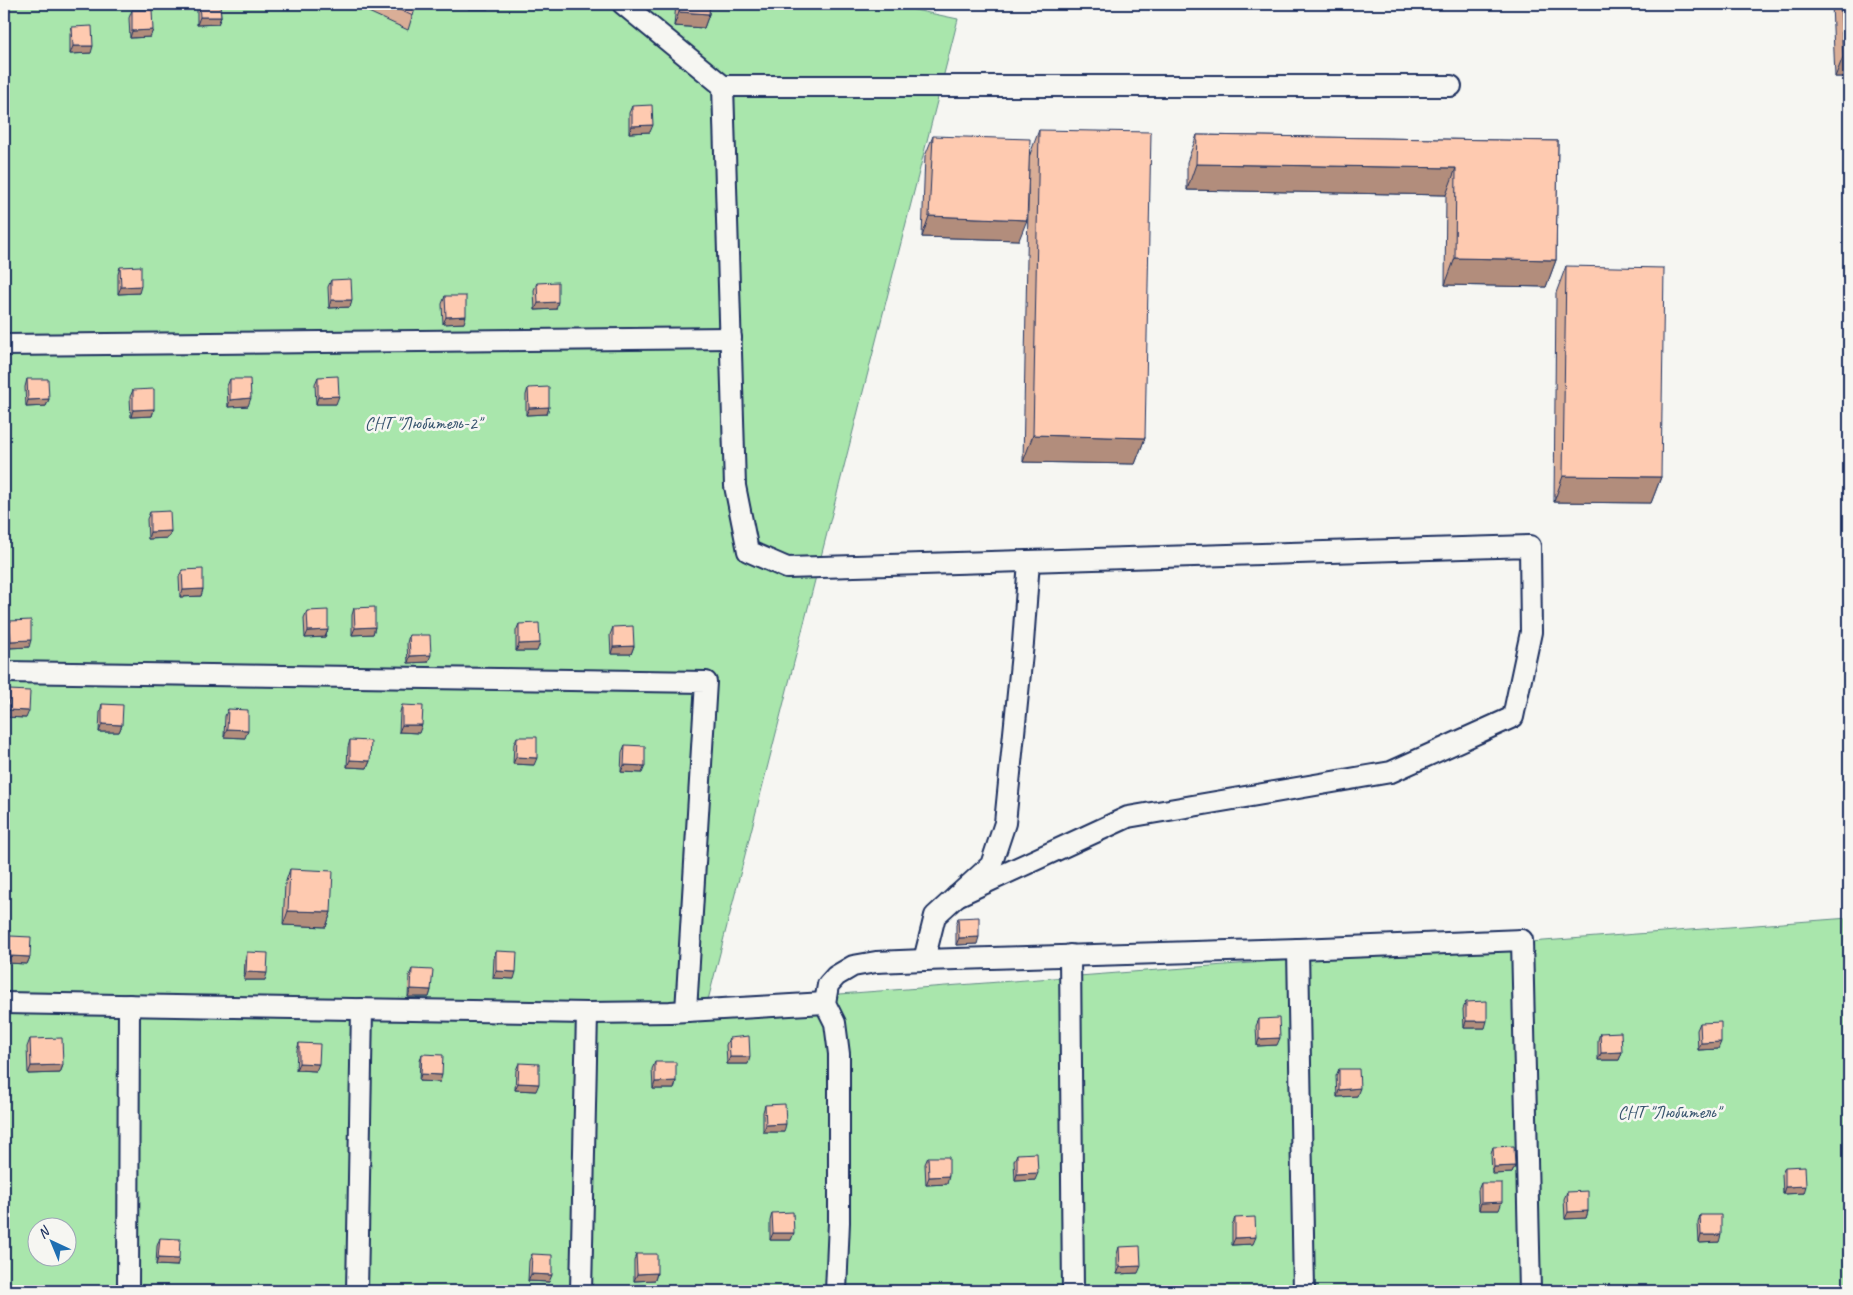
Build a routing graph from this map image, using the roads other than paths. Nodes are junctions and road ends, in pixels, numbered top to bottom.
1 (623, 4) edge
2 (723, 86) junction
3 (1452, 86) dead end
4 (731, 338) junction
5 (4, 345) edge
6 (1029, 560) junction
7 (4, 672) edge
8 (957, 896) junction
9 (1298, 949) junction
10 (1070, 955) junction
11 (924, 960) junction
12 (4, 1002) edge
13 (825, 1002) junction
14 (129, 1005) junction
15 (362, 1009) junction
16 (686, 1011) junction
17 (587, 1014) junction
18 (128, 1291) edge
19 (357, 1291) edge
20 (581, 1291) edge
21 (836, 1291) edge
22 (1073, 1291) edge
23 (1304, 1291) edge
24 (1530, 1291) edge

1 - 2 lane
2 - 3 lane
2 - 4 lane
4 - 5 lane
4 - 6 lane
6 - 8 lane
6 - 8 lane
7 - 16 lane
8 - 11 lane
9 - 10 lane
9 - 23 lane
9 - 24 lane
10 - 11 lane
10 - 22 lane
11 - 13 lane
12 - 14 lane
13 - 16 lane
13 - 21 lane
14 - 15 lane
14 - 18 lane
15 - 17 lane
15 - 19 lane
16 - 17 lane
17 - 20 lane

